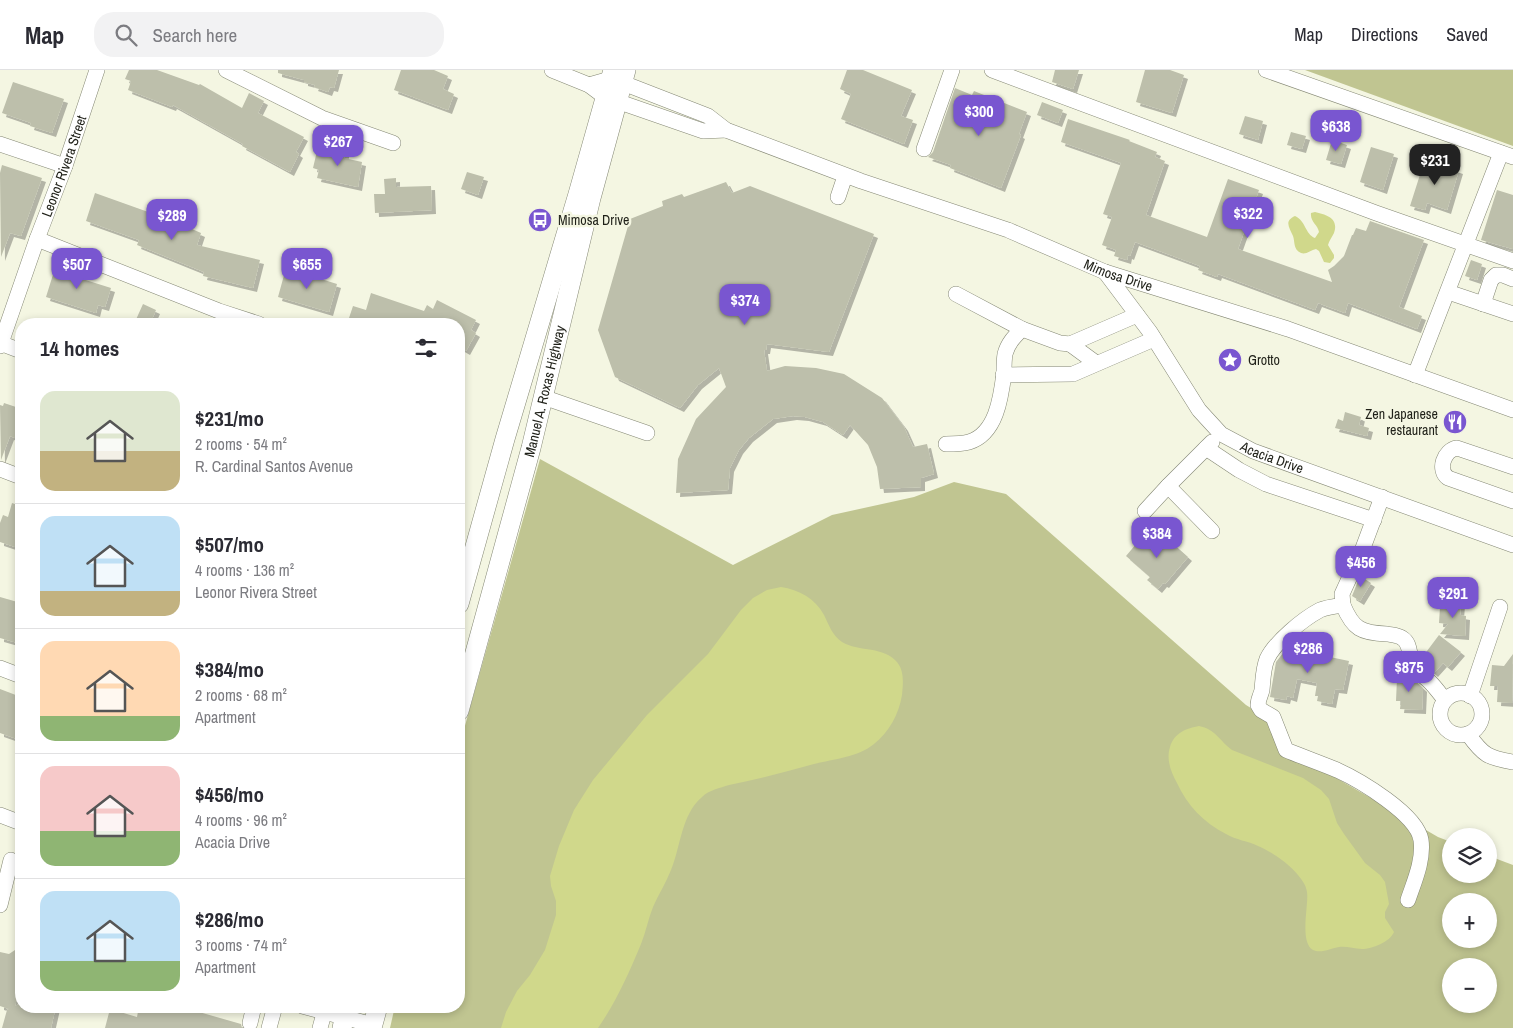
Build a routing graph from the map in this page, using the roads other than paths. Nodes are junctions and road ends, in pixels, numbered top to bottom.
1 (97, 70) edge
2 (226, 70) edge
3 (552, 70) edge
4 (952, 70) edge
5 (992, 70) edge
6 (1266, 70) edge
7 (616, 83) edge
8 (393, 143) dead end
9 (0, 144) edge
10 (924, 149) dead end
11 (1507, 155) edge
12 (65, 166) junction
13 (845, 176) junction
14 (838, 197) dead end
15 (37, 239) junction
16 (1465, 245) junction
17 (1513, 261) edge
18 (1105, 272) junction
19 (1513, 279) edge
20 (1448, 292) junction
21 (956, 294) dead end
22 (1483, 304) junction
23 (1513, 314) edge
24 (1137, 315) junction
25 (239, 318) edge
26 (1022, 329) junction
27 (1154, 339) junction
28 (0, 344) edge
29 (1070, 344) junction
30 (15, 349) edge
31 (1096, 363) junction
32 (1004, 375) junction
33 (1415, 375) junction
34 (543, 397) junction
35 (1513, 410) edge
36 (647, 434) dead end
37 (1221, 434) junction
38 (946, 444) dead end
39 (1206, 448) junction
40 (1513, 467) edge
41 (0, 468) edge
42 (15, 474) edge
43 (1168, 486) junction
44 (1382, 497) junction
45 (1513, 501) edge
46 (1145, 511) dead end
47 (1374, 520) junction
48 (1212, 531) dead end
49 (1513, 545) edge
50 (465, 582) edge
51 (1343, 605) junction
52 (1500, 607) dead end
53 (0, 668) edge
54 (15, 674) edge
55 (465, 689) edge
56 (1470, 696) junction
57 (1445, 700) junction
58 (1468, 734) junction
59 (1513, 762) edge
60 (0, 816) edge
61 (15, 821) edge
62 (11, 860) edge
63 (1408, 900) dead end
64 (0, 904) edge
65 (252, 1013) edge
66 (273, 1013) edge
67 (324, 1013) edge
68 (376, 1013) edge
69 (345, 1017) edge
70 (250, 1023) dead end
71 (372, 1027) edge
72 (268, 1028) edge
73 (320, 1028) edge

1 - 12 street, Leonor Rivera Street
2 - 8 street
3 - 7 street, Mimosa Drive
4 - 10 street
5 - 16 street
6 - 11 street
7 - 13 street, Mimosa Drive
7 - 34 main road, Manuel A. Roxas Highway
7 - 50 main road, Manuel A. Roxas Highway
9 - 12 street
11 - 16 street
12 - 15 street, Leonor Rivera Street
13 - 14 street
13 - 18 street, Mimosa Drive
15 - 25 street
15 - 28 street, Leonor Rivera Street
16 - 17 street
16 - 20 street
18 - 24 street, Acacia Drive
18 - 33 street, Mimosa Drive
19 - 22 street
20 - 22 street
20 - 33 street
21 - 26 street
22 - 23 street
24 - 27 street, Acacia Drive
24 - 29 street
26 - 29 street
26 - 32 street
27 - 31 street
27 - 37 street, Acacia Drive
28 - 30 street
29 - 31 street
31 - 32 street
32 - 38 street
33 - 35 street, Mimosa Drive
34 - 36 street
34 - 55 main road, Manuel A. Roxas Highway
37 - 39 street
37 - 44 street, Acacia Drive
39 - 43 street
39 - 47 street
40 - 45 street
41 - 42 street
43 - 46 street
43 - 48 street
44 - 47 street
44 - 49 street, Acacia Drive
47 - 51 street
51 - 57 street
51 - 63 street
52 - 56 street
53 - 54 street
56 - 57 street
56 - 58 street
57 - 58 street
58 - 59 street
60 - 61 street
62 - 64 street
65 - 70 street
66 - 72 street
67 - 73 street
68 - 71 main road
69 - 71 street

